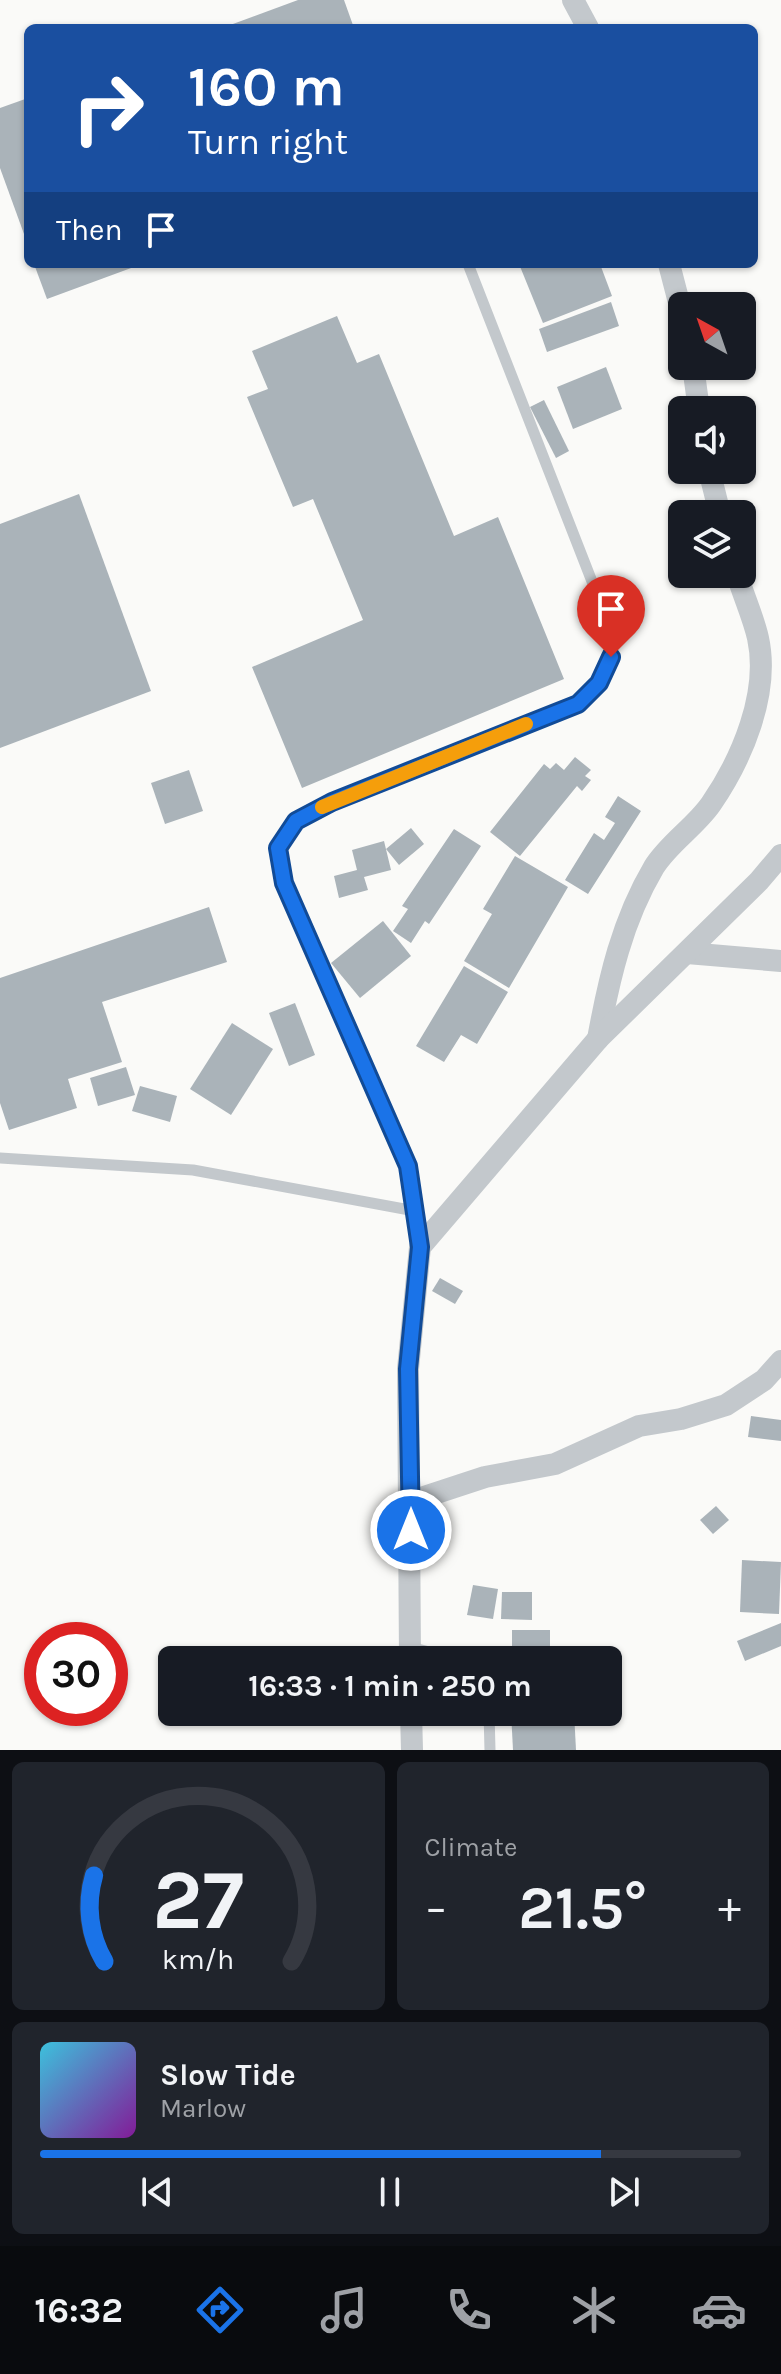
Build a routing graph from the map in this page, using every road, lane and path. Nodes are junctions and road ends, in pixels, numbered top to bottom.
1 (573, 0) edge
2 (586, 24) edge
3 (470, 268) edge
4 (670, 268) edge
5 (676, 292) edge
6 (742, 588) edge
7 (781, 855) edge
8 (687, 953) junction
9 (781, 961) edge
10 (598, 1039) junction
11 (0, 1158) edge
12 (415, 1211) junction
13 (420, 1247) junction
14 (781, 1361) edge
15 (412, 1501) junction
16 (410, 1646) edge
17 (411, 1726) edge
18 (489, 1726) edge
19 (412, 1750) edge
20 (490, 1750) edge

1 - 2 street
3 - 12 lane
4 - 5 street
6 - 10 street
7 - 8 street
8 - 9 street
8 - 10 street
10 - 13 street
11 - 12 lane
12 - 13 lane
13 - 15 street
14 - 15 street
15 - 16 street
17 - 19 street
18 - 20 lane

